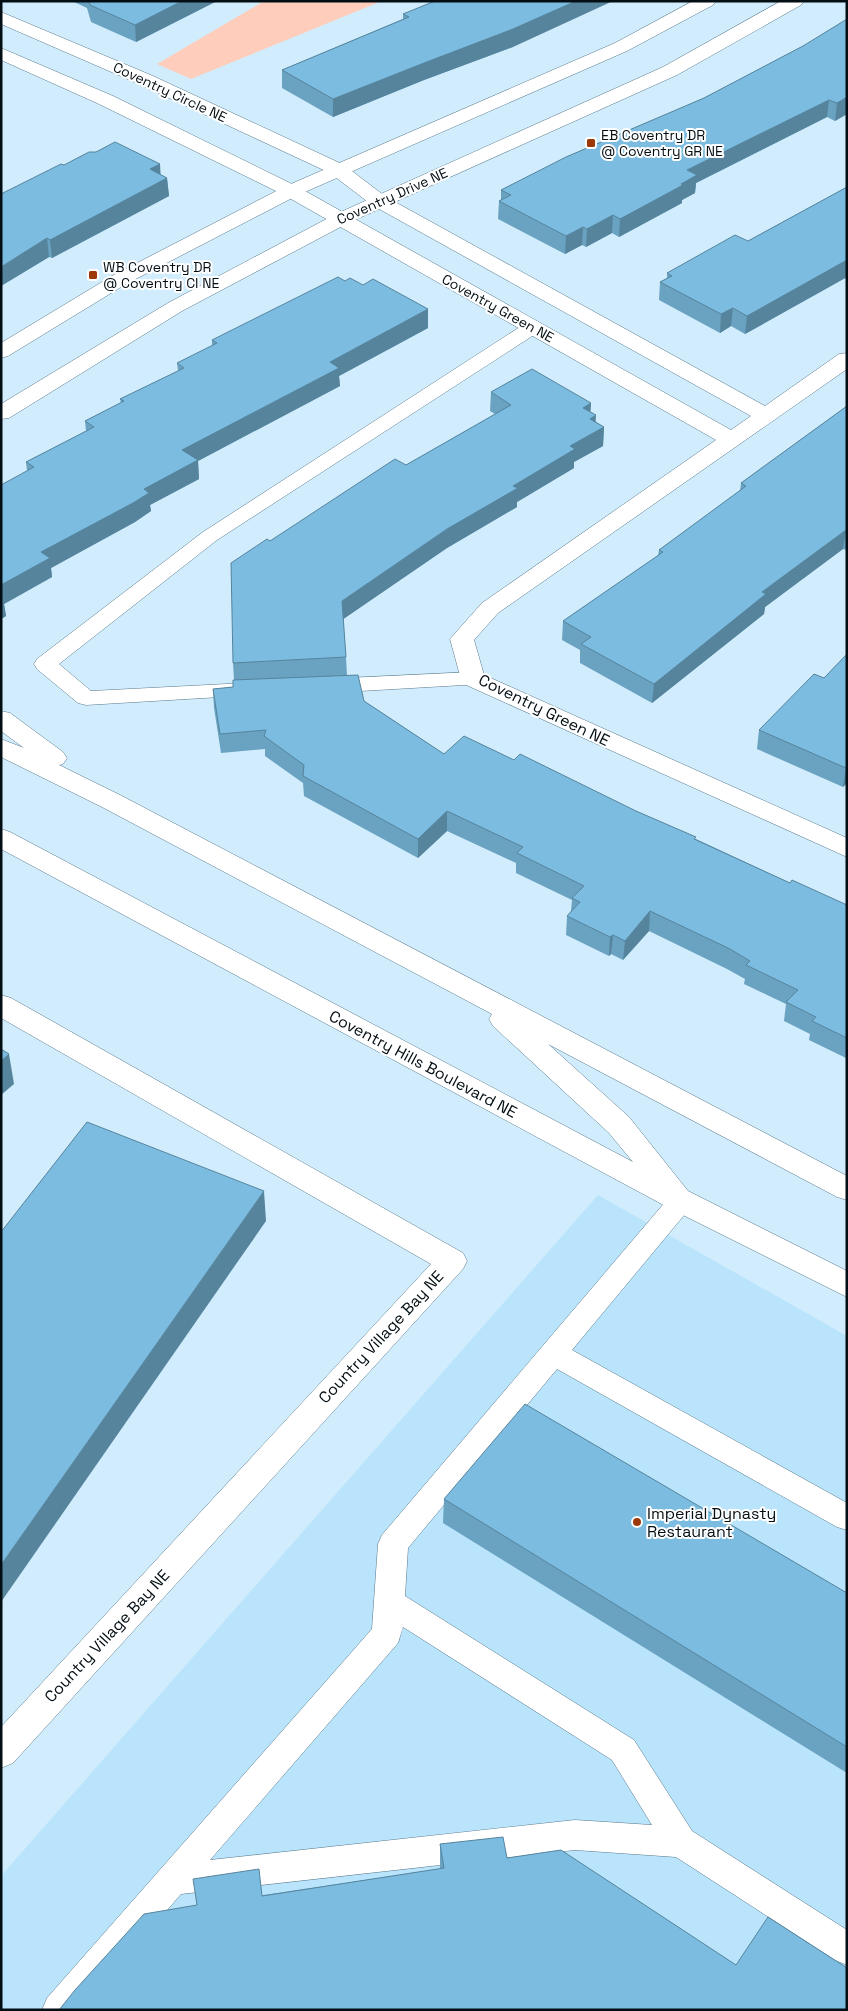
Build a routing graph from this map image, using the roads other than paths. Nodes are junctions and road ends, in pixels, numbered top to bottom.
1 (707, 1) edge
2 (795, 1) edge
3 (1, 17) edge
4 (1, 53) edge
5 (337, 169) junction
6 (291, 191) junction
7 (379, 202) junction
8 (341, 219) junction
9 (533, 328) junction
10 (1, 352) edge
11 (847, 359) edge
12 (1, 413) edge
13 (766, 415) junction
14 (731, 439) junction
15 (473, 679) junction
16 (304, 687) edge
17 (265, 689) edge
18 (1, 719) edge
19 (1, 746) edge
20 (111, 801) junction
21 (1, 838) edge
22 (847, 848) edge
23 (474, 992) junction
24 (1, 1005) edge
25 (847, 1189) edge
26 (681, 1201) junction
27 (847, 1285) edge
28 (555, 1354) junction
29 (847, 1518) edge
30 (388, 1602) junction
31 (1, 1752) edge
32 (681, 1842) junction
33 (172, 1880) junction
34 (847, 1949) edge
35 (59, 2010) edge

1 - 5 street
2 - 7 street, Coventry Drive NE
3 - 5 street, Coventry Circle NE
4 - 6 street
5 - 6 street
5 - 7 street
6 - 8 street, Coventry Green NE
6 - 10 street
7 - 8 street, Coventry Drive NE
7 - 13 street
8 - 9 street, Coventry Green NE
8 - 12 street, Coventry Drive NE
9 - 14 street, Coventry Green NE
9 - 17 lane
11 - 13 street, Coventry Green NE
13 - 14 street, Coventry Green NE
14 - 15 street, Coventry Green NE
15 - 16 lane
15 - 22 street, Coventry Green NE
18 - 20 street
19 - 20 street
20 - 23 street
21 - 26 street, Coventry Hills Boulevard NE
23 - 25 street
23 - 26 street
24 - 31 street, Country Village Bay NE
26 - 27 street, Coventry Hills Boulevard NE
26 - 28 lane
28 - 29 lane
28 - 30 lane
30 - 32 lane
30 - 33 lane
32 - 33 lane
32 - 34 lane
33 - 35 lane

